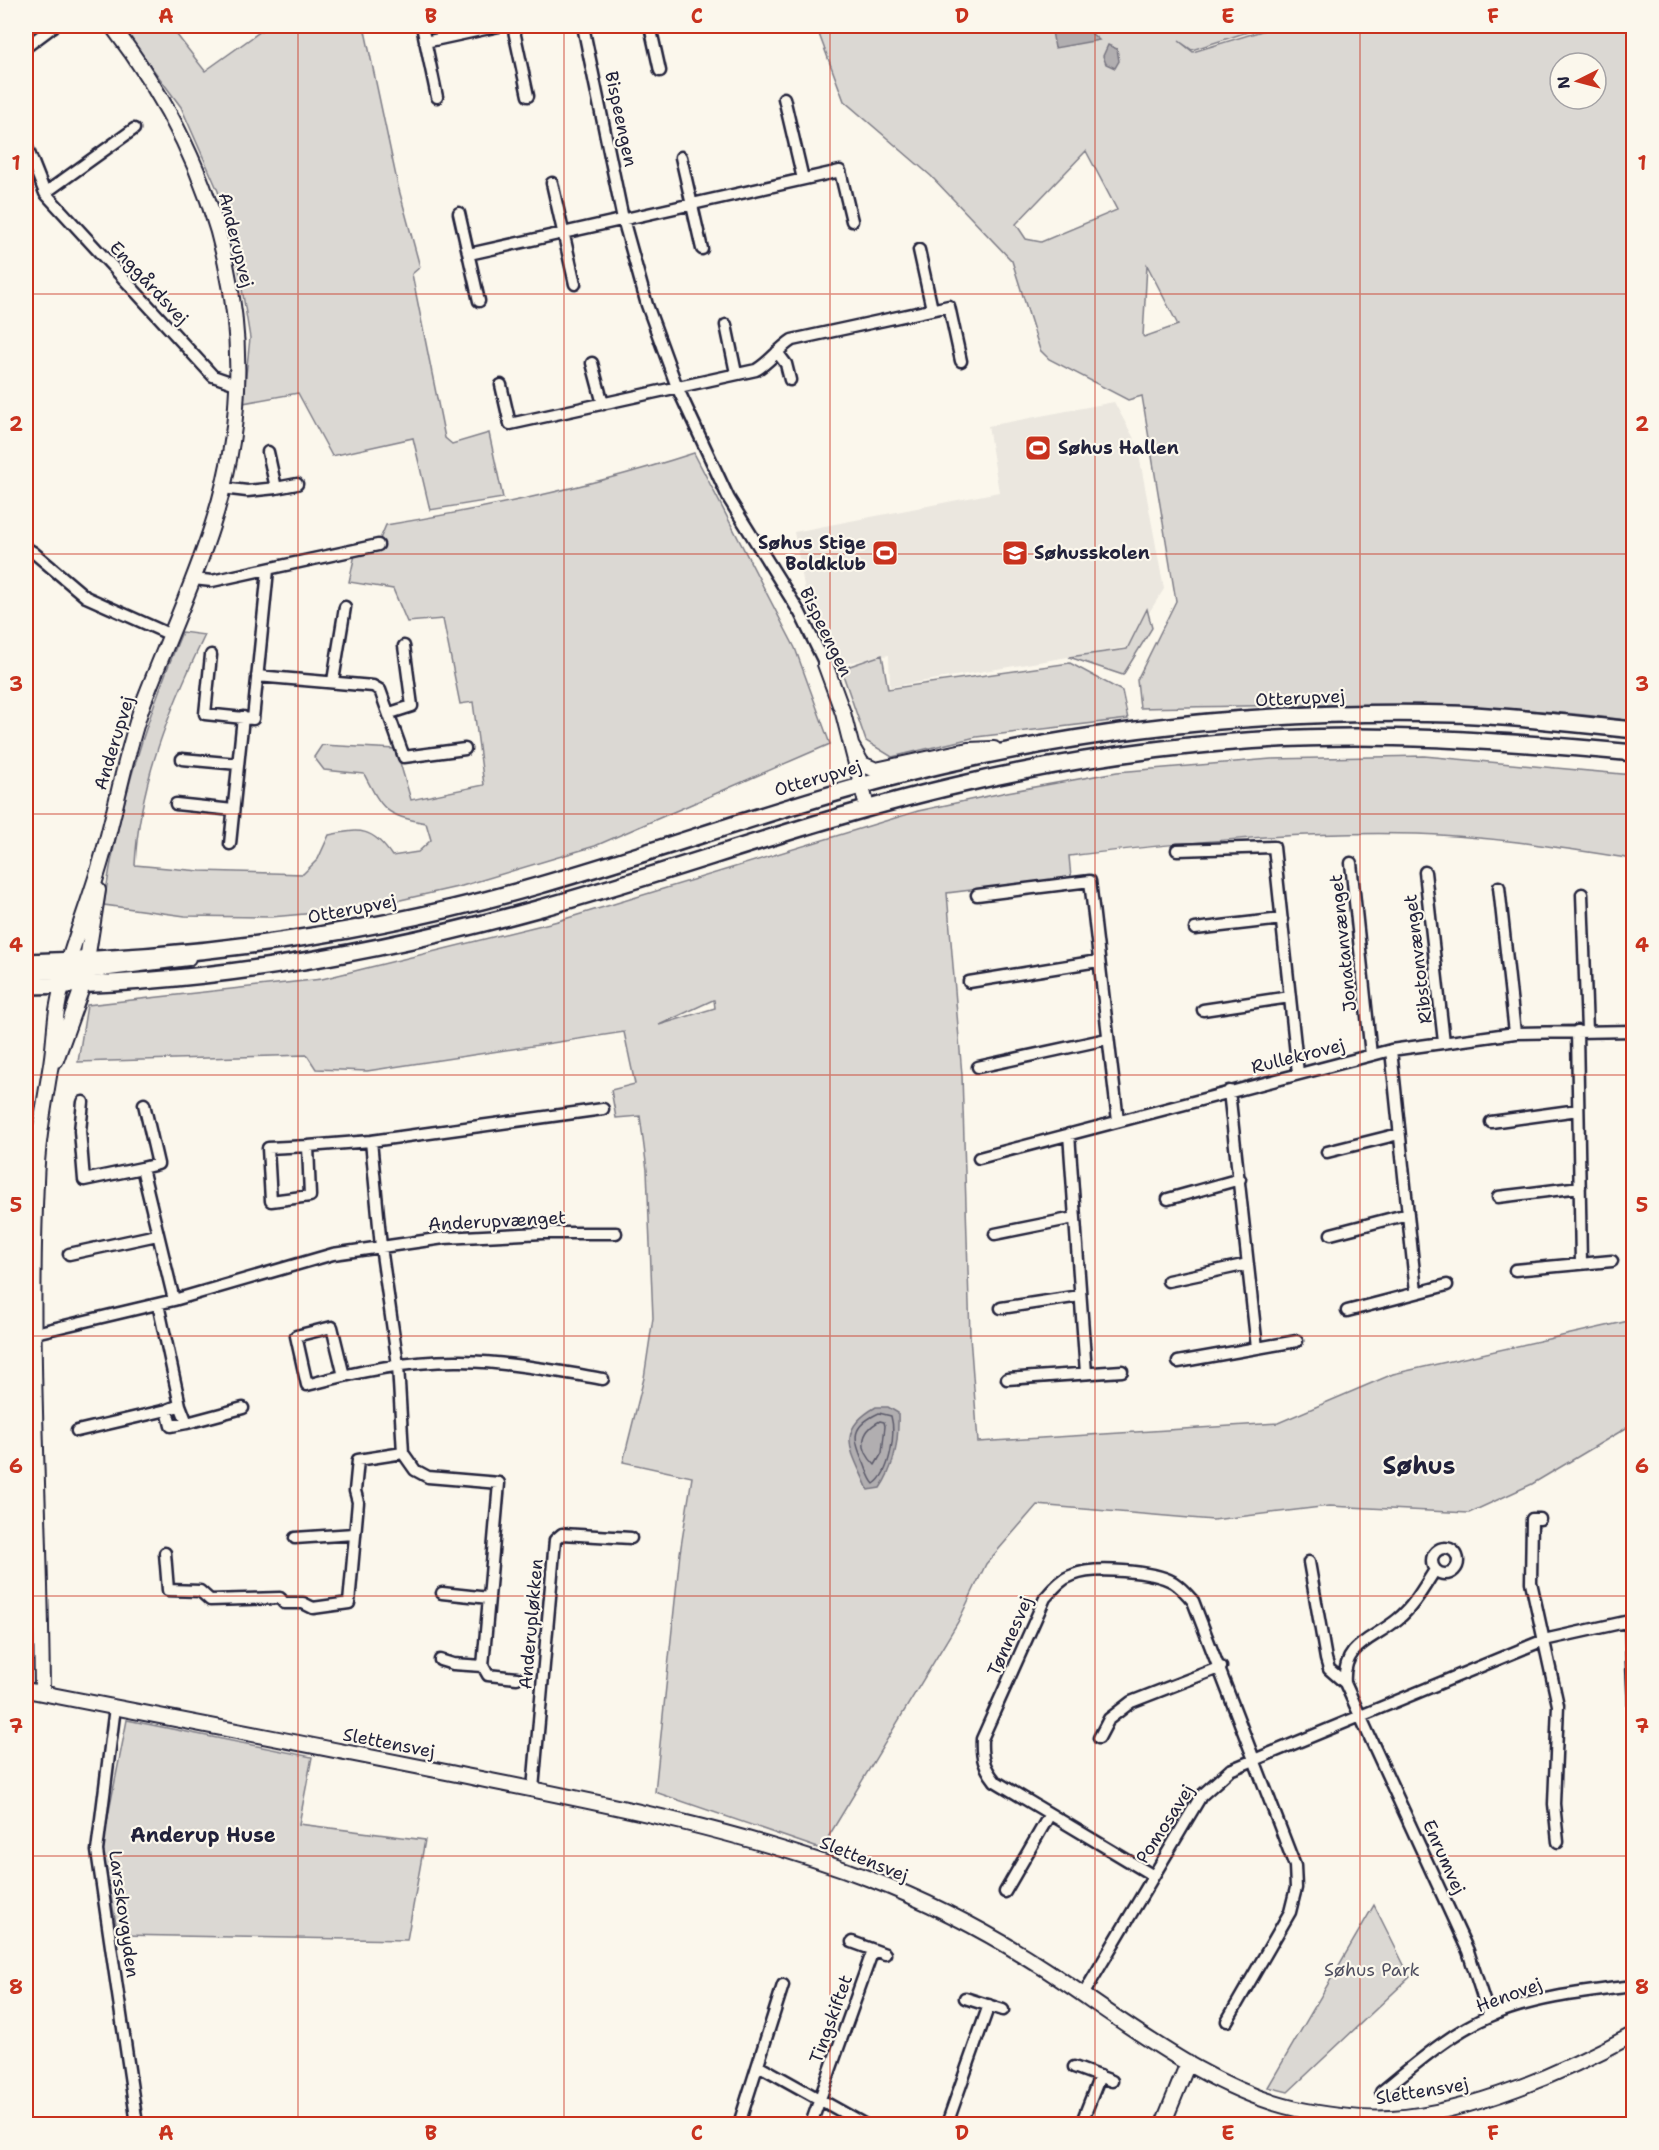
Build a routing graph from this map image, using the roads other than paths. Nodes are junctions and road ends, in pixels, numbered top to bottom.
1 (54, 26) edge
2 (112, 26) edge
3 (422, 26) edge
4 (499, 26) edge
5 (513, 26) edge
6 (583, 26) edge
7 (651, 26) edge
8 (425, 42) junction
9 (26, 47) edge
10 (660, 70) dead end
11 (528, 96) dead end
12 (437, 97) dead end
13 (784, 98) dead end
14 (134, 129) dead end
15 (26, 146) edge
16 (681, 156) dead end
17 (803, 179) junction
18 (552, 183) dead end
19 (45, 193) junction
20 (692, 203) junction
21 (459, 213) dead end
22 (623, 219) junction
23 (852, 221) dead end
24 (563, 233) junction
25 (702, 249) dead end
26 (919, 250) dead end
27 (469, 254) junction
28 (574, 284) dead end
29 (479, 301) dead end
30 (933, 309) junction
31 (726, 325) dead end
32 (777, 352) junction
33 (961, 361) dead end
34 (592, 363) dead end
35 (736, 373) junction
36 (790, 380) dead end
37 (236, 384) junction
38 (501, 385) dead end
39 (677, 387) junction
40 (603, 404) junction
41 (268, 452) dead end
42 (297, 484) dead end
43 (222, 488) junction
44 (276, 488) junction
45 (378, 545) dead end
46 (26, 548) edge
47 (268, 570) junction
48 (193, 579) junction
49 (345, 607) dead end
50 (171, 635) junction
51 (404, 646) dead end
52 (211, 655) dead end
53 (825, 664) joint
54 (257, 676) junction
55 (333, 681) junction
56 (390, 713) junction
57 (243, 717) junction
58 (1634, 730) edge
59 (851, 745) junction
60 (1035, 748) junction
61 (465, 749) dead end
62 (1634, 753) edge
63 (182, 759) dead end
64 (238, 764) junction
65 (862, 785) junction
66 (176, 804) dead end
67 (867, 807) junction
68 (233, 810) junction
69 (230, 844) dead end
70 (1177, 850) dead end
71 (1351, 863) dead end
72 (100, 864) junction
73 (1425, 872) dead end
74 (1499, 887) dead end
75 (1582, 894) dead end
76 (977, 895) dead end
77 (1282, 919) junction
78 (1195, 929) dead end
79 (1098, 961) junction
80 (26, 962) edge
81 (68, 966) junction
82 (85, 972) junction
83 (26, 973) edge
84 (969, 982) dead end
85 (26, 986) edge
86 (63, 986) junction
87 (1290, 997) junction
88 (1203, 1011) dead end
89 (1582, 1031) junction
90 (1634, 1031) edge
91 (1515, 1033) junction
92 (1107, 1039) junction
93 (1444, 1042) junction
94 (1391, 1050) junction
95 (1371, 1055) junction
96 (51, 1066) junction
97 (978, 1067) dead end
98 (1298, 1072) junction
99 (1229, 1091) junction
100 (83, 1102) dead end
101 (144, 1104) dead end
102 (603, 1109) dead end
103 (1578, 1110) junction
104 (1118, 1121) junction
105 (1491, 1122) dead end
106 (1069, 1134) junction
107 (1399, 1134) junction
108 (371, 1141) junction
109 (308, 1146) junction
110 (1327, 1152) dead end
111 (979, 1158) dead end
112 (142, 1168) junction
113 (1240, 1179) junction
114 (1580, 1186) junction
115 (1498, 1197) dead end
116 (1168, 1198) dead end
117 (1408, 1214) junction
118 (1074, 1218) junction
119 (616, 1233) dead end
120 (995, 1234) dead end
121 (1331, 1234) dead end
122 (158, 1235) junction
123 (381, 1247) junction
124 (69, 1254) dead end
125 (1612, 1261) dead end
126 (1248, 1264) junction
127 (1581, 1264) junction
128 (1515, 1270) dead end
129 (1168, 1281) dead end
130 (1447, 1285) dead end
131 (1416, 1292) junction
132 (1080, 1296) junction
133 (174, 1300) junction
134 (158, 1304) junction
135 (1001, 1308) dead end
136 (1347, 1311) dead end
137 (35, 1333) junction
138 (1297, 1341) dead end
139 (1257, 1348) junction
140 (1178, 1362) dead end
141 (398, 1365) junction
142 (1122, 1371) dead end
143 (1086, 1373) junction
144 (344, 1376) junction
145 (603, 1379) dead end
146 (1007, 1380) dead end
147 (180, 1405) junction
148 (243, 1408) dead end
149 (167, 1410) junction
150 (188, 1423) junction
151 (76, 1431) dead end
152 (403, 1453) junction
153 (1540, 1519) dead end
154 (354, 1534) junction
155 (295, 1538) dead end
156 (632, 1538) dead end
157 (165, 1553) dead end
158 (1309, 1562) dead end
159 (1435, 1570) dead end
160 (442, 1593) dead end
161 (489, 1598) junction
162 (1632, 1621) edge
163 (1544, 1640) junction
164 (440, 1660) dead end
165 (483, 1666) junction
166 (1221, 1667) junction
167 (517, 1678) dead end
168 (1345, 1683) junction
169 (26, 1690) edge
170 (42, 1694) junction
171 (1634, 1705) edge
172 (115, 1707) junction
173 (1361, 1714) junction
174 (1099, 1738) dead end
175 (1255, 1758) junction
176 (533, 1789) junction
177 (1050, 1814) junction
178 (1558, 1842) dead end
179 (1152, 1875) junction
180 (1005, 1892) dead end
181 (852, 1942) dead end
182 (873, 1950) junction
183 (885, 1954) dead end
184 (783, 1985) dead end
185 (1634, 1986) edge
186 (1083, 1995) junction
187 (965, 1998) dead end
188 (989, 2005) junction
189 (1003, 2010) dead end
190 (1489, 2016) junction
191 (1227, 2021) dead end
192 (1634, 2034) edge
193 (1188, 2063) junction
194 (758, 2065) junction
195 (1074, 2067) dead end
196 (1100, 2076) junction
197 (1112, 2080) dead end
198 (1380, 2092) dead end
199 (820, 2099) junction
200 (137, 2124) edge
201 (739, 2124) edge
202 (811, 2124) edge
203 (864, 2124) edge
204 (947, 2124) edge
205 (1082, 2124) edge
206 (1163, 2124) edge

1 - 9 street
2 - 37 street, Anderupvej
3 - 8 street
4 - 8 street
5 - 11 street
6 - 22 street, Bispeengen
7 - 10 street
8 - 12 street
13 - 17 street
14 - 19 street
15 - 19 street, Enggårdsvej
16 - 20 street
17 - 20 street
17 - 23 street
18 - 24 street
19 - 37 street, Enggårdsvej
20 - 22 street
20 - 25 street
21 - 27 street
22 - 24 street
22 - 39 street, Bispeengen
24 - 27 street
24 - 28 street
26 - 30 street
27 - 29 street
30 - 32 street
30 - 33 street
31 - 35 street
32 - 35 street
32 - 36 street
34 - 40 street
35 - 39 street
37 - 43 street, Anderupvej
38 - 40 street
39 - 40 street
39 - 53 street, Bispeengen
41 - 44 street
42 - 44 street
43 - 44 street
43 - 48 street, Anderupvej
45 - 47 street
46 - 50 street
47 - 48 street
47 - 54 street
48 - 50 street, Anderupvej
49 - 55 street
50 - 72 street, Anderupvej
51 - 56 street
52 - 57 street
53 - 59 street, Bispeengen
54 - 55 street
54 - 57 street
55 - 56 street
56 - 61 street
57 - 64 street
58 - 60 main road, Otterupvej
59 - 60 street
59 - 65 street, Bispeengen
60 - 65 main road, Otterupvej
62 - 67 main road, Otterupvej
63 - 64 street
64 - 68 street
65 - 67 street, Bispeengen
65 - 82 main road, Otterupvej
66 - 68 street
67 - 82 main road, Otterupvej
68 - 69 street
70 - 77 street
71 - 95 street, Jonatanvænget
72 - 81 street, Anderupvej
72 - 82 street, Anderupvej
73 - 93 street, Ribstonvænget
74 - 91 street
75 - 89 street
76 - 79 street
77 - 78 street
77 - 87 street
79 - 84 street
79 - 92 street
80 - 81 main road, Otterupvej
81 - 82 main road, Otterupvej
81 - 83 street
81 - 86 street, Anderupvej
82 - 86 main road, Otterupvej
82 - 96 street, Anderupvej
85 - 86 main road, Otterupvej
86 - 96 street, Anderupvej
87 - 88 street
87 - 98 street
89 - 90 street, Rullekrovej
89 - 91 street, Rullekrovej
89 - 103 street
91 - 93 street, Rullekrovej
92 - 97 street
92 - 104 street
93 - 94 street, Rullekrovej
94 - 95 street, Rullekrovej
94 - 107 street
95 - 98 street, Rullekrovej
96 - 137 street, Anderupvej
98 - 99 street, Rullekrovej
99 - 104 street, Rullekrovej
99 - 113 street
100 - 112 street
101 - 112 street
102 - 108 street
103 - 105 street
103 - 114 street
104 - 106 street, Rullekrovej
106 - 111 street, Rullekrovej
106 - 118 street
107 - 110 street
107 - 117 street
108 - 109 street
108 - 123 street
109 - 109 street
112 - 122 street
113 - 116 street
113 - 126 street
114 - 115 street
114 - 127 street
117 - 121 street
117 - 131 street
118 - 120 street
118 - 132 street
119 - 123 street, Anderupvænget
122 - 124 street
122 - 133 street
123 - 133 street, Anderupvænget
123 - 141 street
125 - 127 street
126 - 129 street
126 - 139 street
127 - 128 street
130 - 131 street
131 - 136 street
132 - 135 street
132 - 143 street
133 - 134 street, Anderupvænget
134 - 137 street, Anderupvænget
134 - 147 street
137 - 170 street, Anderupvej
138 - 139 street
139 - 140 street
141 - 144 street
141 - 145 street
141 - 152 street
142 - 143 street
143 - 146 street
144 - 144 street
147 - 149 street
147 - 150 street
148 - 150 street
149 - 150 street
149 - 151 street
152 - 154 street
152 - 161 street
153 - 163 street
154 - 155 street
154 - 157 street
156 - 176 street, Anderupløkken
158 - 168 street
159 - 168 street
160 - 161 street
161 - 165 street
162 - 163 street, Pomosavej
162 - 171 street
163 - 173 street, Pomosavej
163 - 178 street
164 - 165 street
165 - 167 street
166 - 174 street
166 - 175 street, Tønnesvej
166 - 177 street, Tønnesvej
168 - 173 street
169 - 170 street, Slettensvej
170 - 172 street, Slettensvej
172 - 176 street, Slettensvej
172 - 200 street, Larsskovgyden
173 - 175 street, Pomosavej
173 - 190 street, Enrumvej
175 - 179 street, Pomosavej
175 - 191 street, Tønnesvej
176 - 186 street, Slettensvej
177 - 179 street, Tønnesvej
177 - 180 street
179 - 186 street, Pomosavej
181 - 182 street
182 - 183 street
182 - 199 street, Tingskiftet
184 - 194 street
185 - 190 street, Henovej
186 - 193 street, Slettensvej
187 - 188 street
188 - 189 street
188 - 204 street
190 - 198 street, Henovej
192 - 193 street, Slettensvej
193 - 206 street
194 - 199 street
194 - 201 street
195 - 196 street
196 - 197 street
196 - 205 street
199 - 202 street, Tingskiftet
199 - 203 street

